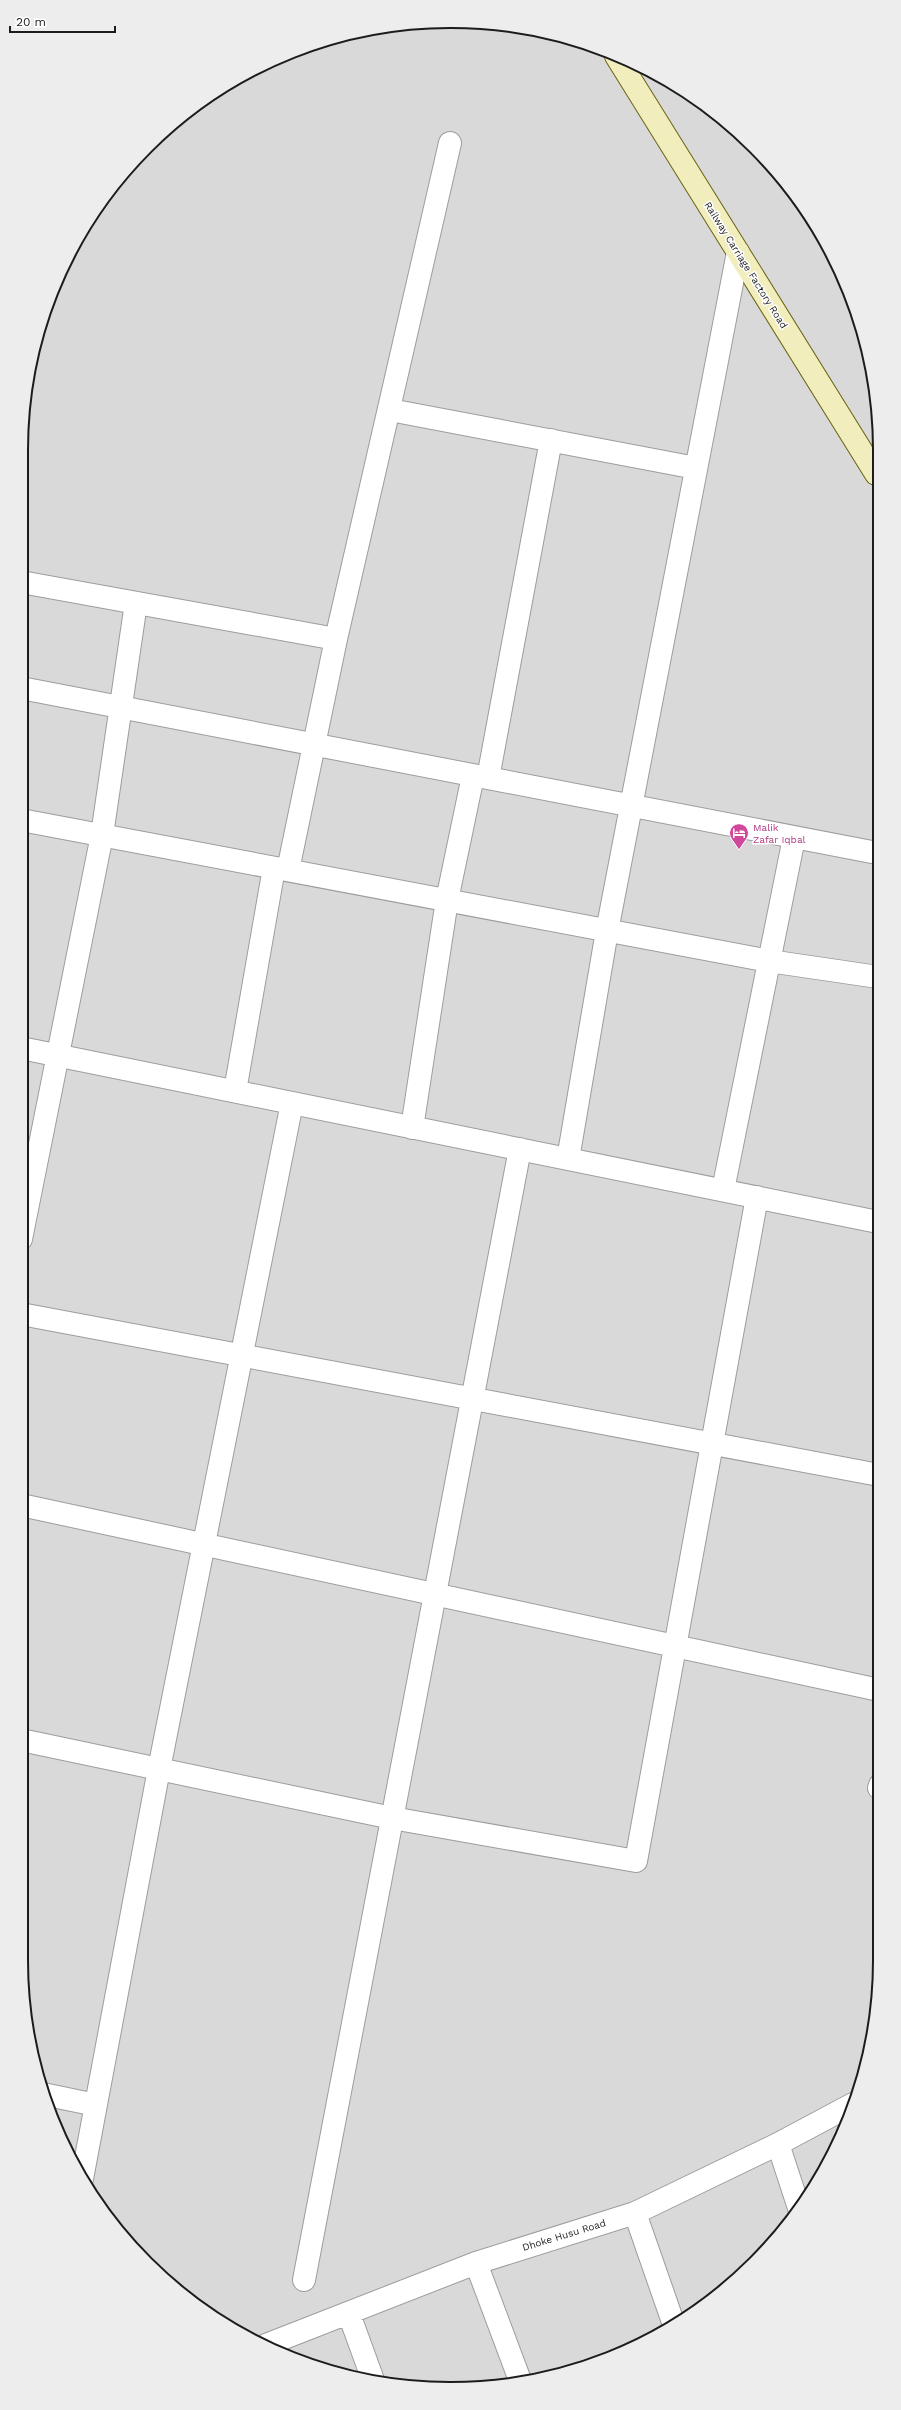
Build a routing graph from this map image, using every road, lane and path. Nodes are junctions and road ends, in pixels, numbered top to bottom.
1 (621, 64) edge
2 (450, 143) dead end
3 (738, 252) junction
4 (390, 410) junction
5 (551, 440) junction
6 (696, 468) junction
7 (873, 469) edge
8 (28, 583) edge
9 (136, 603) junction
10 (336, 639) junction
11 (28, 689) edge
12 (120, 706) junction
13 (314, 745) junction
14 (480, 777) junction
15 (631, 806) junction
16 (28, 821) edge
17 (102, 835) junction
18 (794, 838) junction
19 (873, 853) edge
20 (281, 869) junction
21 (447, 900) junction
22 (607, 931) junction
23 (769, 961) junction
24 (873, 976) edge
25 (28, 1049) edge
26 (59, 1056) junction
27 (236, 1092) junction
28 (292, 1103) junction
29 (412, 1128) junction
30 (520, 1149) junction
31 (568, 1159) junction
32 (723, 1190) junction
33 (757, 1198) junction
34 (28, 1205) edge
35 (873, 1221) edge
36 (28, 1315) edge
37 (242, 1356) junction
38 (473, 1399) junction
39 (712, 1444) junction
40 (873, 1474) edge
41 (28, 1507) edge
42 (204, 1545) junction
43 (435, 1594) junction
44 (675, 1646) junction
45 (873, 1689) edge
46 (28, 1741) edge
47 (160, 1769) junction
48 (392, 1818) junction
49 (50, 2095) edge
50 (96, 2105) junction
51 (846, 2108) edge
52 (778, 2144) junction
53 (84, 2169) edge
54 (797, 2201) edge
55 (636, 2213) junction
56 (476, 2263) junction
57 (304, 2280) dead end
58 (349, 2314) junction
59 (672, 2319) edge
60 (273, 2342) edge
61 (371, 2374) edge
62 (518, 2376) edge

1 - 3 main road, Railway Carriage Factory Road
2 - 4 street
3 - 6 street
3 - 7 main road, Railway Carriage Factory Road
4 - 5 street
4 - 10 street
5 - 6 street
5 - 14 street
6 - 15 street
8 - 9 street
9 - 10 street
9 - 12 street
10 - 13 street
11 - 12 street
12 - 13 street
12 - 17 street
13 - 14 street
13 - 20 street
14 - 15 street
14 - 21 street
15 - 18 street
15 - 22 street
16 - 17 street
17 - 20 street
17 - 26 street
18 - 19 street
18 - 23 street
20 - 21 street
20 - 27 street
21 - 22 street
21 - 29 street
22 - 23 street
22 - 31 street
23 - 24 street
23 - 32 street
25 - 26 street
26 - 27 street
26 - 34 street
27 - 28 street
28 - 29 street
28 - 37 street
29 - 30 street
30 - 31 street
30 - 38 street
31 - 32 street
32 - 33 street
33 - 35 street
33 - 39 street
36 - 37 street
37 - 38 street
37 - 42 street
38 - 39 street
38 - 43 street
39 - 40 street
39 - 44 street
41 - 42 street
42 - 43 street
42 - 47 street
43 - 44 street
43 - 48 street
44 - 45 street
44 - 48 street
46 - 47 street
47 - 48 street
47 - 50 street
48 - 57 street
49 - 50 street
50 - 53 street
51 - 52 street, Dhoke Husu Road
52 - 54 street
52 - 55 street, Dhoke Husu Road
55 - 56 street, Dhoke Husu Road
55 - 59 street
56 - 58 street, Dhoke Husu Road
56 - 62 street
58 - 60 street, Dhoke Husu Road
58 - 61 street

